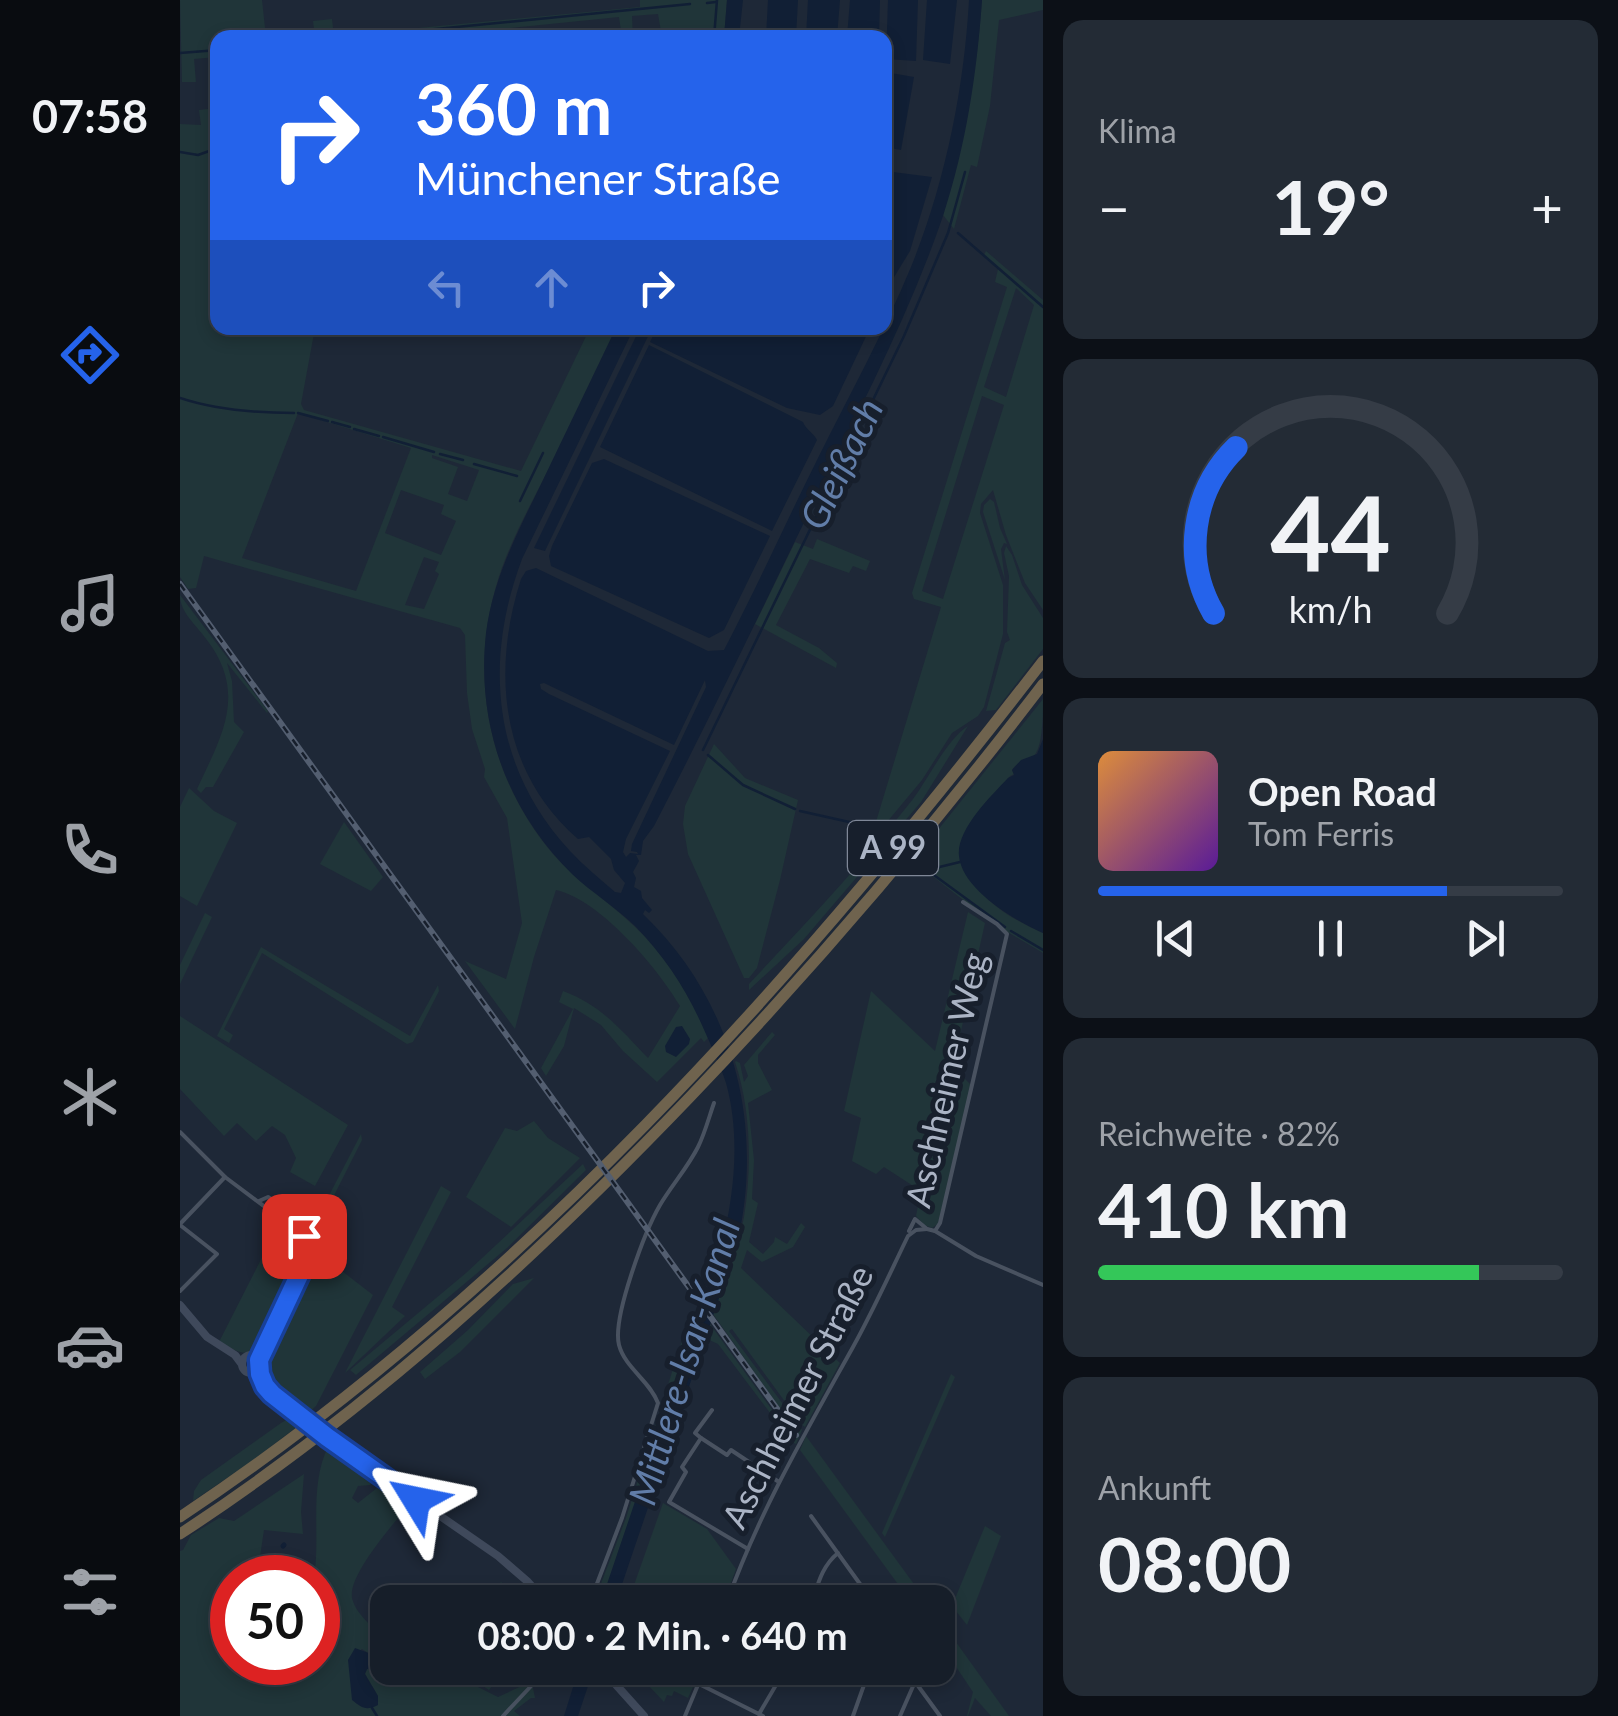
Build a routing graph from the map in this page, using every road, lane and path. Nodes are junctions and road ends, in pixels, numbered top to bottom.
1 (1043, 660) edge
2 (1043, 684) edge
3 (963, 902) dead end
4 (714, 1103) dead end
5 (180, 1132) edge
6 (225, 1177) junction
7 (258, 1202) junction
8 (268, 1208) junction
9 (180, 1224) edge
10 (927, 1229) junction
11 (935, 1231) junction
12 (908, 1236) junction
13 (1043, 1285) edge
14 (180, 1291) edge
15 (180, 1305) edge
16 (252, 1363) junction
17 (712, 1410) dead end
18 (702, 1438) junction
19 (779, 1482) junction
20 (811, 1516) dead end
21 (180, 1517) edge
22 (180, 1534) edge
23 (748, 1548) junction
24 (838, 1553) junction
25 (531, 1585) edge
26 (596, 1585) edge
27 (734, 1585) edge
28 (818, 1585) edge
29 (862, 1585) edge
30 (532, 1685) edge
31 (616, 1685) edge
32 (699, 1685) edge
33 (701, 1685) edge
34 (777, 1685) edge
35 (864, 1685) edge
36 (915, 1685) edge
37 (918, 1685) edge
38 (761, 1715) edge
39 (502, 1716) edge
40 (644, 1716) edge
41 (684, 1716) edge
42 (853, 1716) edge
43 (900, 1716) edge
44 (940, 1716) edge

1 - 21 highway, A 99
2 - 22 highway, A 99
3 - 11 street, Aschheimer Weg
4 - 26 street
5 - 6 street
6 - 7 street
6 - 9 street
7 - 8 street
7 - 8 street
8 - 16 street
9 - 14 street
10 - 11 street
10 - 12 street, Aschheimer Straße
10 - 12 street
11 - 13 street
12 - 19 street, Aschheimer Straße
15 - 16 main road
16 - 25 main road
17 - 18 street
18 - 19 street
18 - 23 street
19 - 23 street, Aschheimer Straße
20 - 24 street
23 - 27 street, Aschheimer Straße
24 - 28 street
24 - 29 street
30 - 39 street
31 - 40 main road
32 - 41 street
33 - 38 street
34 - 38 street
35 - 42 street
36 - 43 street
37 - 44 street

